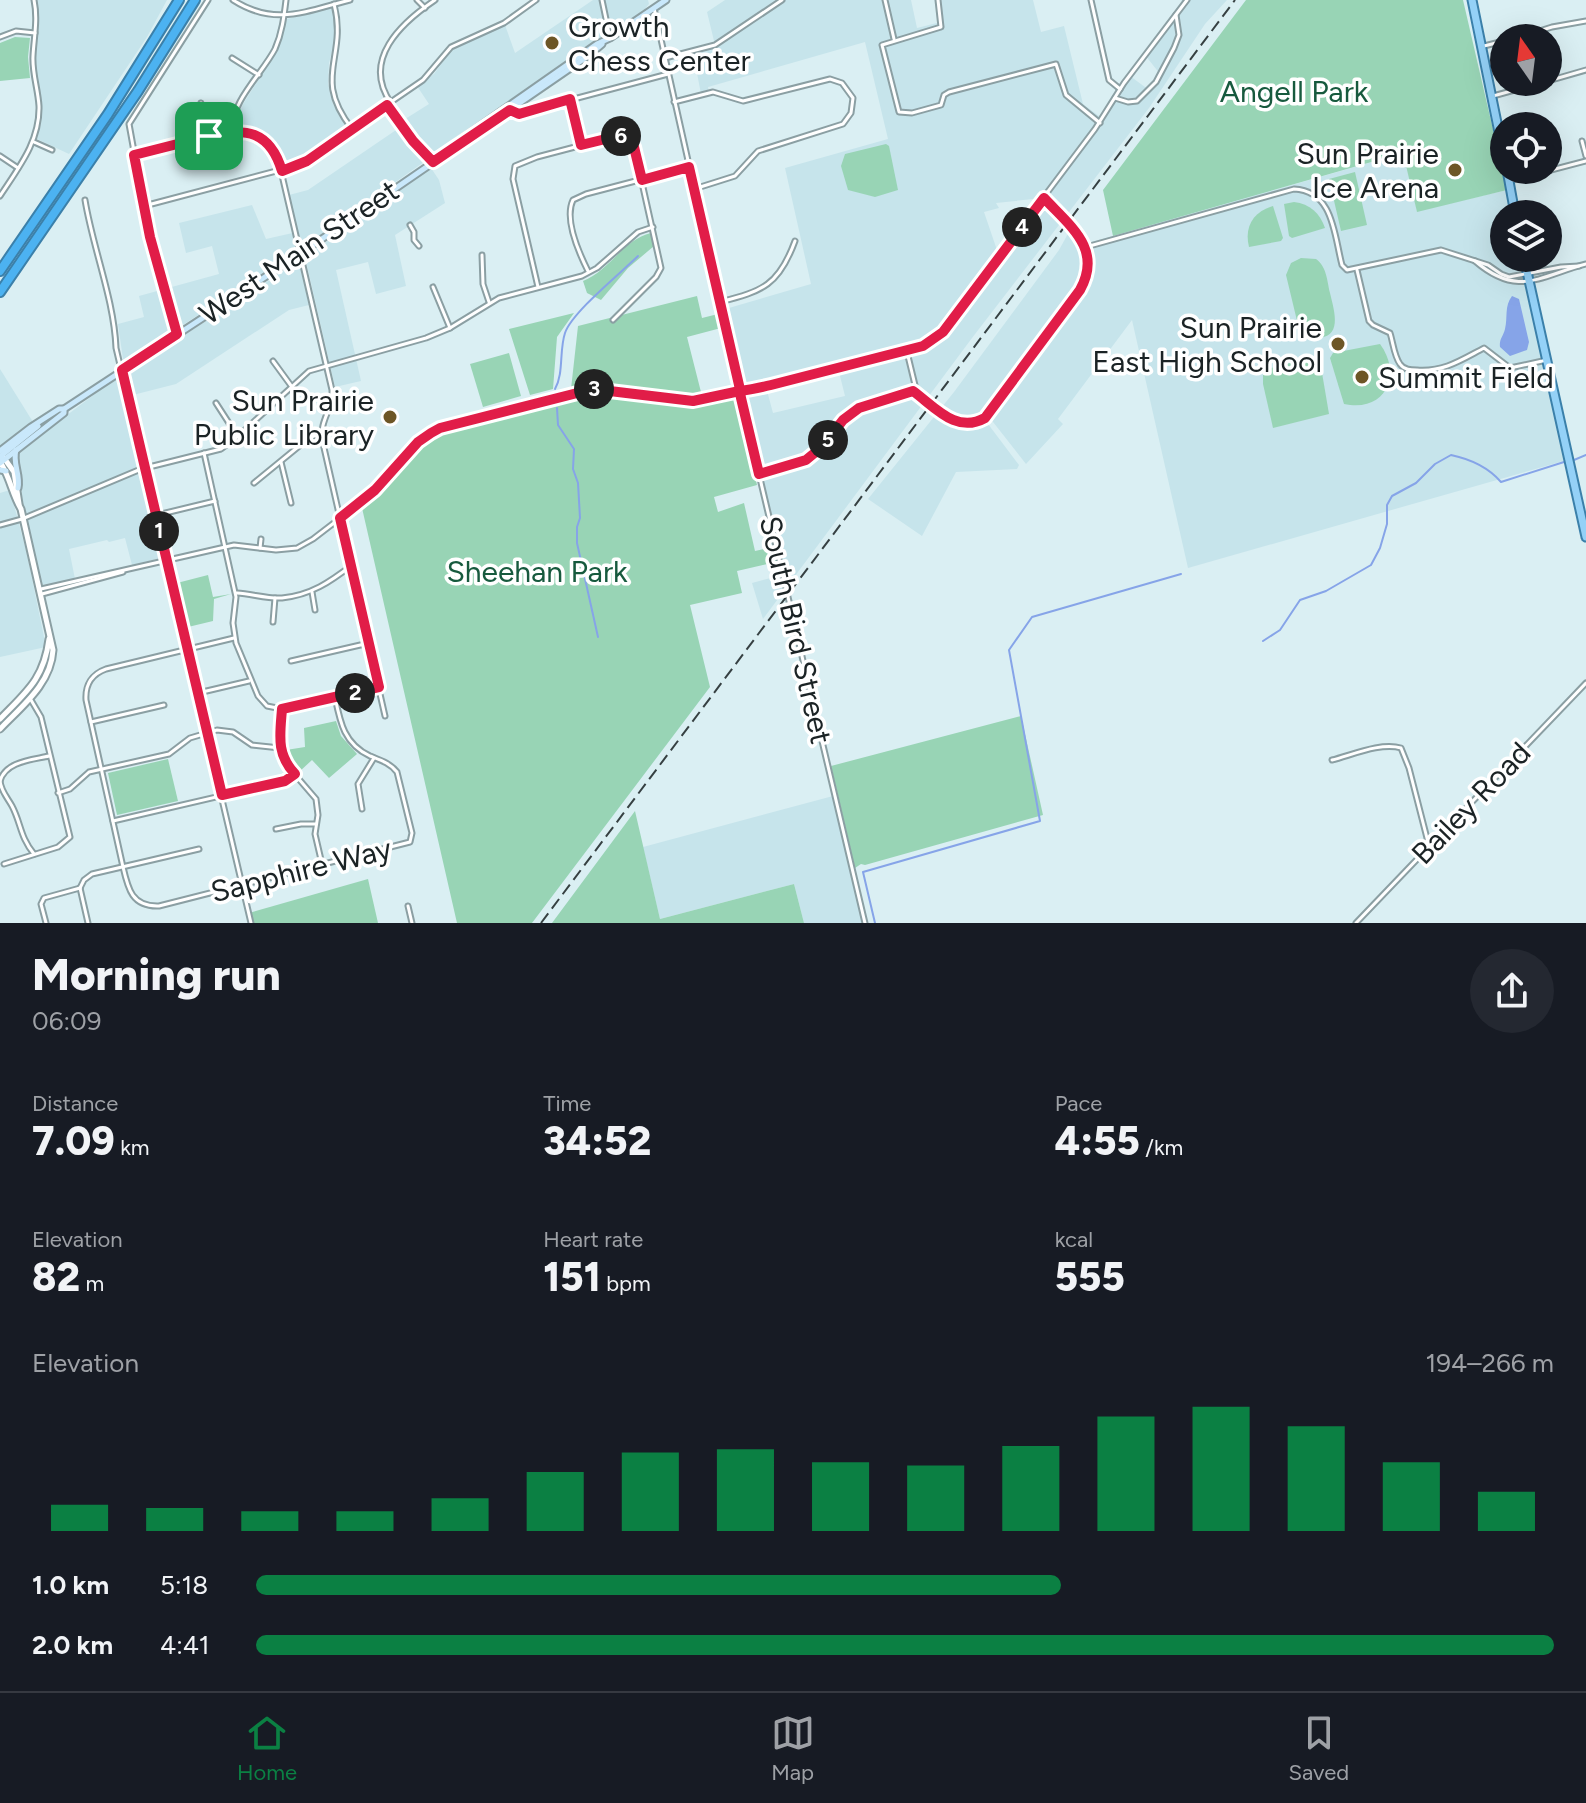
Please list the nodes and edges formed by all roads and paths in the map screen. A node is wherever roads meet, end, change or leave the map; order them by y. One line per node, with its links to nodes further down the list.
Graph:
1 (34, 0): 29 (street)
2 (179, 0): 86 (highway)
3 (195, 0): 92 (highway)
4 (208, 0): 63 (street)
5 (233, 0): 26 (street)
6 (286, 0): 26 (street)
7 (350, 0): 21 (street)
8 (417, 0): 23 (street)
9 (435, 0): 23 (street)
10 (525, 0): 22 (street)
11 (536, 0): 22 (street)
12 (602, 0): 31 (street)
13 (653, 0): 24 (street)
14 (666, 0): 24 (main road, West Main Street)
15 (782, 0): 37 (street)
16 (885, 0): 32 (street)
17 (938, 0): 32 (street)
18 (1091, 0): 42 (street)
19 (1473, 0): 35 (main road)
20 (1184, 1): 25 (street)
21 (334, 4): 26 (street); 55 (street)
22 (529, 5): 49 (street)
23 (425, 8): 49 (street)
24 (654, 8): 31 (main road, West Main Street); 37 (street, South Bird Street)
25 (1176, 15): 42 (street); 45 (street)
26 (284, 16): 40 (street)
27 (1586, 21): 28 (street)
28 (1562, 25)
29 (36, 33): 30 (street); 59 (street)
30 (0, 37)
31 (610, 38): 33 (main road, West Main Street)
32 (894, 39): 54 (street)
33 (602, 44): 52 (main road, West Main Street); 61 (main road, West Main Street)
34 (1490, 45): 35 (street)
35 (1481, 47): 44 (main road)
36 (232, 58): 40 (street)
37 (665, 58): 39 (street, South Bird Street)
38 (1586, 70): 41 (street)
39 (668, 74): 46 (street); 47 (street, South Bird Street)
40 (259, 75): 56 (street)
41 (1562, 77)
42 (1120, 89): 45 (street)
43 (1494, 96): 44 (street)
44 (1491, 97): 53 (main road)
45 (1115, 98): 54 (street)
46 (570, 99): 51 (street); 60 (street)
47 (674, 102): 68 (street, South Bird Street); 72 (street)
48 (201, 103): 57 (street)
49 (389, 104): 55 (street); 66 (street)
50 (530, 104): 51 (street)
51 (533, 109): 52 (street)
52 (510, 110): 61 (main road, West Main Street)
53 (1494, 112)
54 (1100, 123): 74 (street)
55 (352, 129): 70 (street)
56 (232, 131): 57 (street); 70 (street)
57 (209, 136): 63 (street)
58 (1582, 141): 65 (street)
59 (34, 142): 62 (street); 69 (street)
60 (581, 145): 71 (street); 91 (street)
61 (454, 147): 66 (main road, West Main Street)
62 (52, 150)
63 (134, 155): 76 (street)
64 (0, 156): 69 (street)
65 (1586, 158): 67 (street)
66 (433, 162): 82 (main road, West Main Street)
67 (1562, 165)
68 (689, 167): 71 (street); 72 (street, South Bird Street)
69 (18, 168): 73 (street)
70 (282, 171): 76 (street); 82 (street)
71 (642, 180): 78 (street); 88 (street)
72 (694, 189): 94 (street, South Bird Street)
73 (0, 196)
74 (1044, 198): 81 (street); 98 (street)
75 (85, 200): 102 (street)
76 (144, 206): 97 (street)
77 (410, 225): 80 (street)
78 (653, 227): 88 (street); 95 (street)
79 (795, 241): 94 (street)
80 (419, 246)
81 (1086, 247): 85 (street); 105 (street)
82 (300, 254): 97 (main road, West Main Street); 101 (street)
83 (482, 255): 93 (street)
84 (1586, 264): 89 (street)
85 (1357, 270): 89 (street); 99 (street)
86 (0, 271)
87 (1527, 272): 89 (main road)
88 (589, 273): 91 (street)
89 (1528, 278): 99 (main road)
90 (433, 287): 96 (street)
91 (538, 288): 93 (street)
92 (0, 292)
93 (489, 302): 96 (street)
94 (720, 302): 104 (street, South Bird Street)
95 (613, 320)
96 (450, 328): 101 (street)
97 (177, 334): 102 (main road, West Main Street)
98 (907, 351): 104 (street); 105 (street)
99 (1547, 360): 126 (main road)
100 (273, 361): 103 (street)
101 (327, 365): 103 (street); 108 (street)
102 (122, 370): 107 (main road, West Main Street); 114 (street)
103 (292, 387): 109 (street)
104 (740, 391): 116 (street, South Bird Street); 123 (street)
105 (913, 391): 116 (street)
106 (216, 403): 109 (street)
107 (64, 409): 110 (main road, West Main Street); 112 (main road, West Main Street)
108 (321, 433): 113 (street); 123 (street)
109 (238, 437): 111 (street)
110 (16, 450): 112 (main road, West Main Street); 118 (main road)
111 (204, 453): 114 (street); 119 (street)
112 (1, 458): 115 (street); 118 (street)
113 (281, 462): 117 (street); 120 (street)
114 (144, 468): 122 (street); 124 (street)
115 (5, 471): 118 (street); 121 (street)
116 (759, 474): 181 (street, South Bird Street)
117 (254, 483)
118 (18, 488): 121 (street)
119 (215, 501): 122 (street); 128 (street)
120 (291, 503)
121 (19, 505): 124 (street)
122 (155, 515): 130 (street)
123 (340, 518): 129 (street); 131 (street)
124 (22, 519): 125 (street); 133 (street)
125 (0, 525)
126 (1586, 537)
127 (261, 539): 129 (street)
128 (224, 547): 129 (street); 130 (street); 134 (street)
129 (260, 548)
130 (167, 561): 133 (street); 140 (street)
131 (352, 565): 132 (street); 139 (street)
132 (312, 592): 135 (street); 136 (street)
133 (38, 593): 146 (street)
134 (235, 593): 135 (street); 138 (street)
135 (275, 598): 137 (street)
136 (315, 610)
137 (273, 622)
138 (234, 638): 140 (street); 142 (street)
139 (369, 643): 141 (street); 144 (street)
140 (188, 649): 145 (street); 152 (street)
141 (291, 661)
142 (251, 680): 145 (street); 149 (street)
143 (1586, 683): 168 (street, Bailey Road)
144 (379, 687): 147 (street); 150 (street)
145 (198, 693): 154 (street)
146 (27, 696): 151 (street); 153 (street); 156 (street)
147 (335, 697): 149 (street); 157 (street)
148 (164, 705): 152 (street)
149 (282, 709): 155 (street)
150 (385, 716)
151 (0, 719)
152 (91, 722): 159 (street)
153 (0, 729)
154 (207, 733): 155 (street); 159 (street); 163 (street)
155 (280, 748): 160 (street)
156 (49, 756): 161 (street); 162 (street)
157 (374, 758): 164 (street); 172 (street, Sapphire Way)
158 (1332, 760): 168 (street)
159 (101, 770): 162 (street); 165 (street)
160 (295, 774): 163 (street); 166 (street)
161 (0, 781): 170 (street)
162 (58, 793): 170 (street)
163 (222, 795): 165 (street); 174 (street)
164 (362, 809)
165 (113, 821): 173 (street)
166 (316, 824): 167 (street); 172 (street)
167 (276, 829)
168 (1429, 846): 182 (street, Bailey Road)
169 (199, 849): 173 (street)
170 (34, 854): 171 (street)
171 (4, 864)
172 (322, 865): 174 (street, Sapphire Way)
173 (123, 867): 174 (street, Sapphire Way); 175 (street)
174 (244, 886): 179 (street)
175 (80, 888): 177 (street); 178 (street)
176 (408, 906): 180 (street)
177 (46, 923)
178 (88, 923)
179 (251, 923)
180 (412, 923)
181 (865, 923)
182 (1356, 923)

